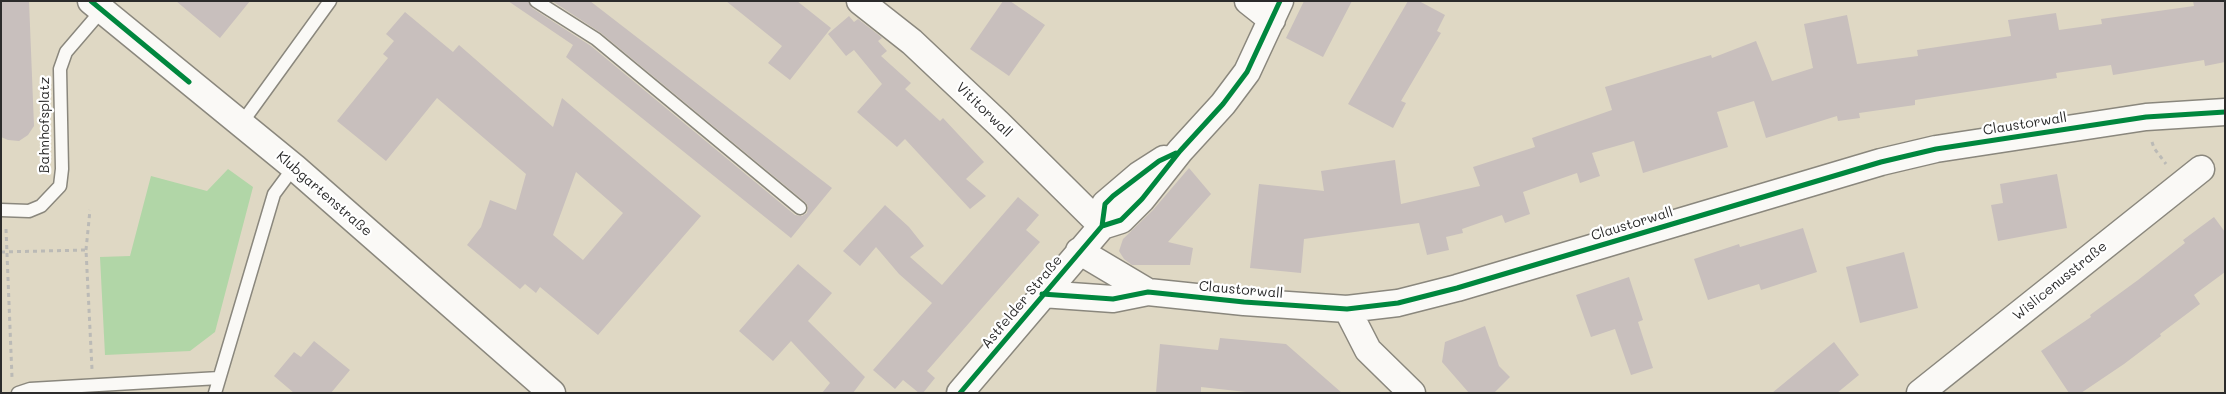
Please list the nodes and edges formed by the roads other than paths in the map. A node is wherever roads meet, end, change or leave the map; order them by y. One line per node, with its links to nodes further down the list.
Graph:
1 (330, 1): 8 (lane)
2 (536, 1): 11 (lane)
3 (860, 1): 13 (street, Vititorwall)
4 (1248, 1): 6 (street)
5 (96, 6): 8 (street, Klubgartenstraße); 12 (lane, Bahnhofsplatz)
6 (1276, 10): 13 (street)
7 (2225, 112): 17 (street, Claustorwall)
8 (241, 124): 9 (street, Klubgartenstraße)
9 (294, 167): 18 (lane); 21 (street, Klubgartenstraße)
10 (2201, 169): 24 (street, Wislicenusstraße)
11 (800, 208)
12 (3, 210)
13 (1102, 226): 14 (street, Astfelder Straße)
14 (1079, 251): 15 (street, Claustorwall); 16 (street, Astfelder Straße)
15 (1148, 292): 16 (street, Claustorwall); 17 (street, Claustorwall)
16 (1042, 294): 22 (street, Astfelder Straße)
17 (1347, 309): 23 (street)
18 (219, 378): 19 (lane); 20 (lane)
19 (15, 389)
20 (215, 393)
21 (552, 393)
22 (960, 393)
23 (1412, 393)
24 (1920, 393)

